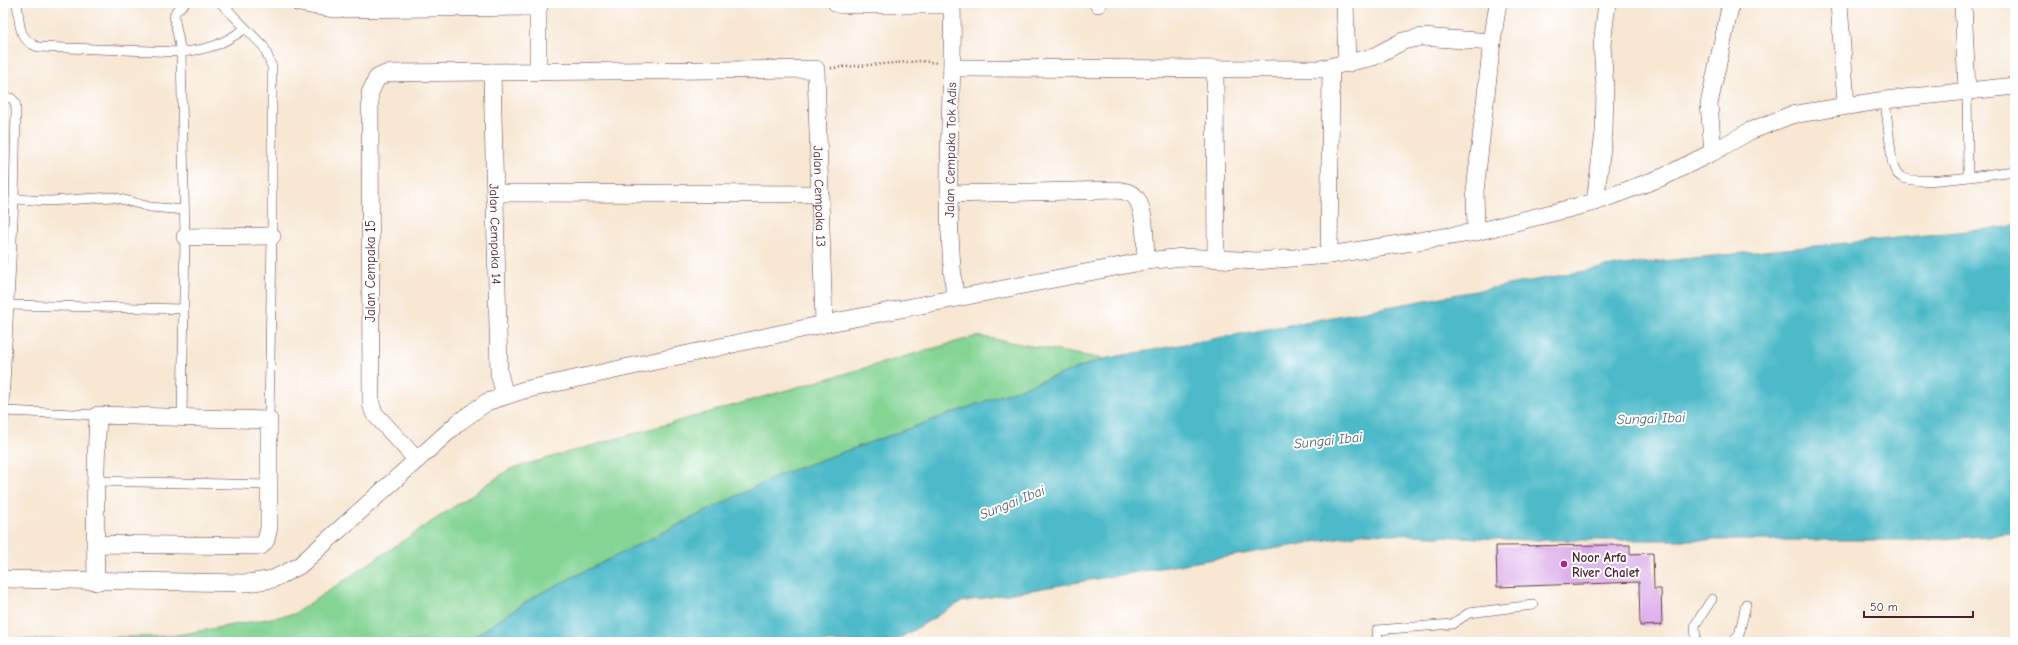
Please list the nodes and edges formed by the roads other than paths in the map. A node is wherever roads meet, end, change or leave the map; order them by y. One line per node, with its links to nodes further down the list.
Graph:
1 (17, 3): 17 (lane)
2 (185, 3): 17 (lane)
3 (221, 3): 15 (lane)
4 (300, 3): 12 (street)
5 (836, 3): 14 (street)
6 (1345, 3): 19 (street)
7 (1498, 3): 16 (street)
8 (1608, 3): 36 (street)
9 (1731, 3): 29 (street)
10 (1839, 3): 28 (street)
11 (1963, 3): 25 (street)
12 (412, 5): 13 (street)
13 (538, 5): 18 (street)
14 (952, 9): 21 (street, Jalan Cempaka Tok Adis)
15 (245, 29): 17 (lane); 39 (lane)
16 (1492, 42): 19 (street); 38 (street)
17 (181, 52): 37 (lane)
18 (538, 63): 23 (street); 33 (street, Jalan Cempaka 13)
19 (1347, 64): 20 (street)
20 (1331, 67): 22 (street); 41 (street)
21 (952, 68): 22 (street); 34 (street, Jalan Cempaka Tok Adis)
22 (1200, 68): 42 (street)
23 (492, 72): 32 (street, Jalan Cempaka 14); 55 (street, Jalan Cempaka 15)
24 (2015, 86): 25 (street)
25 (1967, 91): 27 (street); 31 (lane)
26 (3, 97): 35 (lane)
27 (1885, 100): 28 (street); 31 (lane)
28 (1846, 105): 29 (street)
29 (1713, 152): 36 (street)
30 (2015, 171): 31 (lane)
31 (1968, 176)
32 (495, 193): 33 (street); 49 (street, Jalan Cempaka 14)
33 (818, 194): 48 (street, Jalan Cempaka 13)
34 (949, 194): 43 (street); 45 (street, Jalan Cempaka Tok Adis)
35 (14, 199): 37 (lane); 44 (lane)
36 (1595, 202): 38 (street)
37 (184, 210): 40 (lane)
38 (1476, 232): 41 (street)
39 (272, 236): 40 (street); 53 (lane)
40 (184, 237): 47 (lane)
41 (1329, 255): 42 (street)
42 (1216, 258): 43 (street)
43 (1146, 260): 45 (street)
44 (6, 291): 46 (lane)
45 (954, 297): 48 (street)
46 (9, 305): 47 (lane); 50 (lane)
47 (184, 309): 52 (lane)
48 (824, 324): 49 (street)
49 (505, 396): 55 (street)
50 (4, 411): 51 (lane); 54 (lane)
51 (98, 414): 52 (street); 56 (street)
52 (182, 417): 53 (street)
53 (269, 420): 57 (street)
54 (3, 426)
55 (417, 460): 60 (street)
56 (96, 481): 57 (lane); 58 (street)
57 (269, 485): 58 (street)
58 (95, 544): 60 (street)
59 (3, 579): 60 (street)
60 (96, 582)
61 (1712, 600): 65 (lane)
62 (1746, 604): 66 (lane)
63 (1533, 605): 64 (lane)
64 (1378, 642)
65 (1696, 642)
66 (1734, 642)

